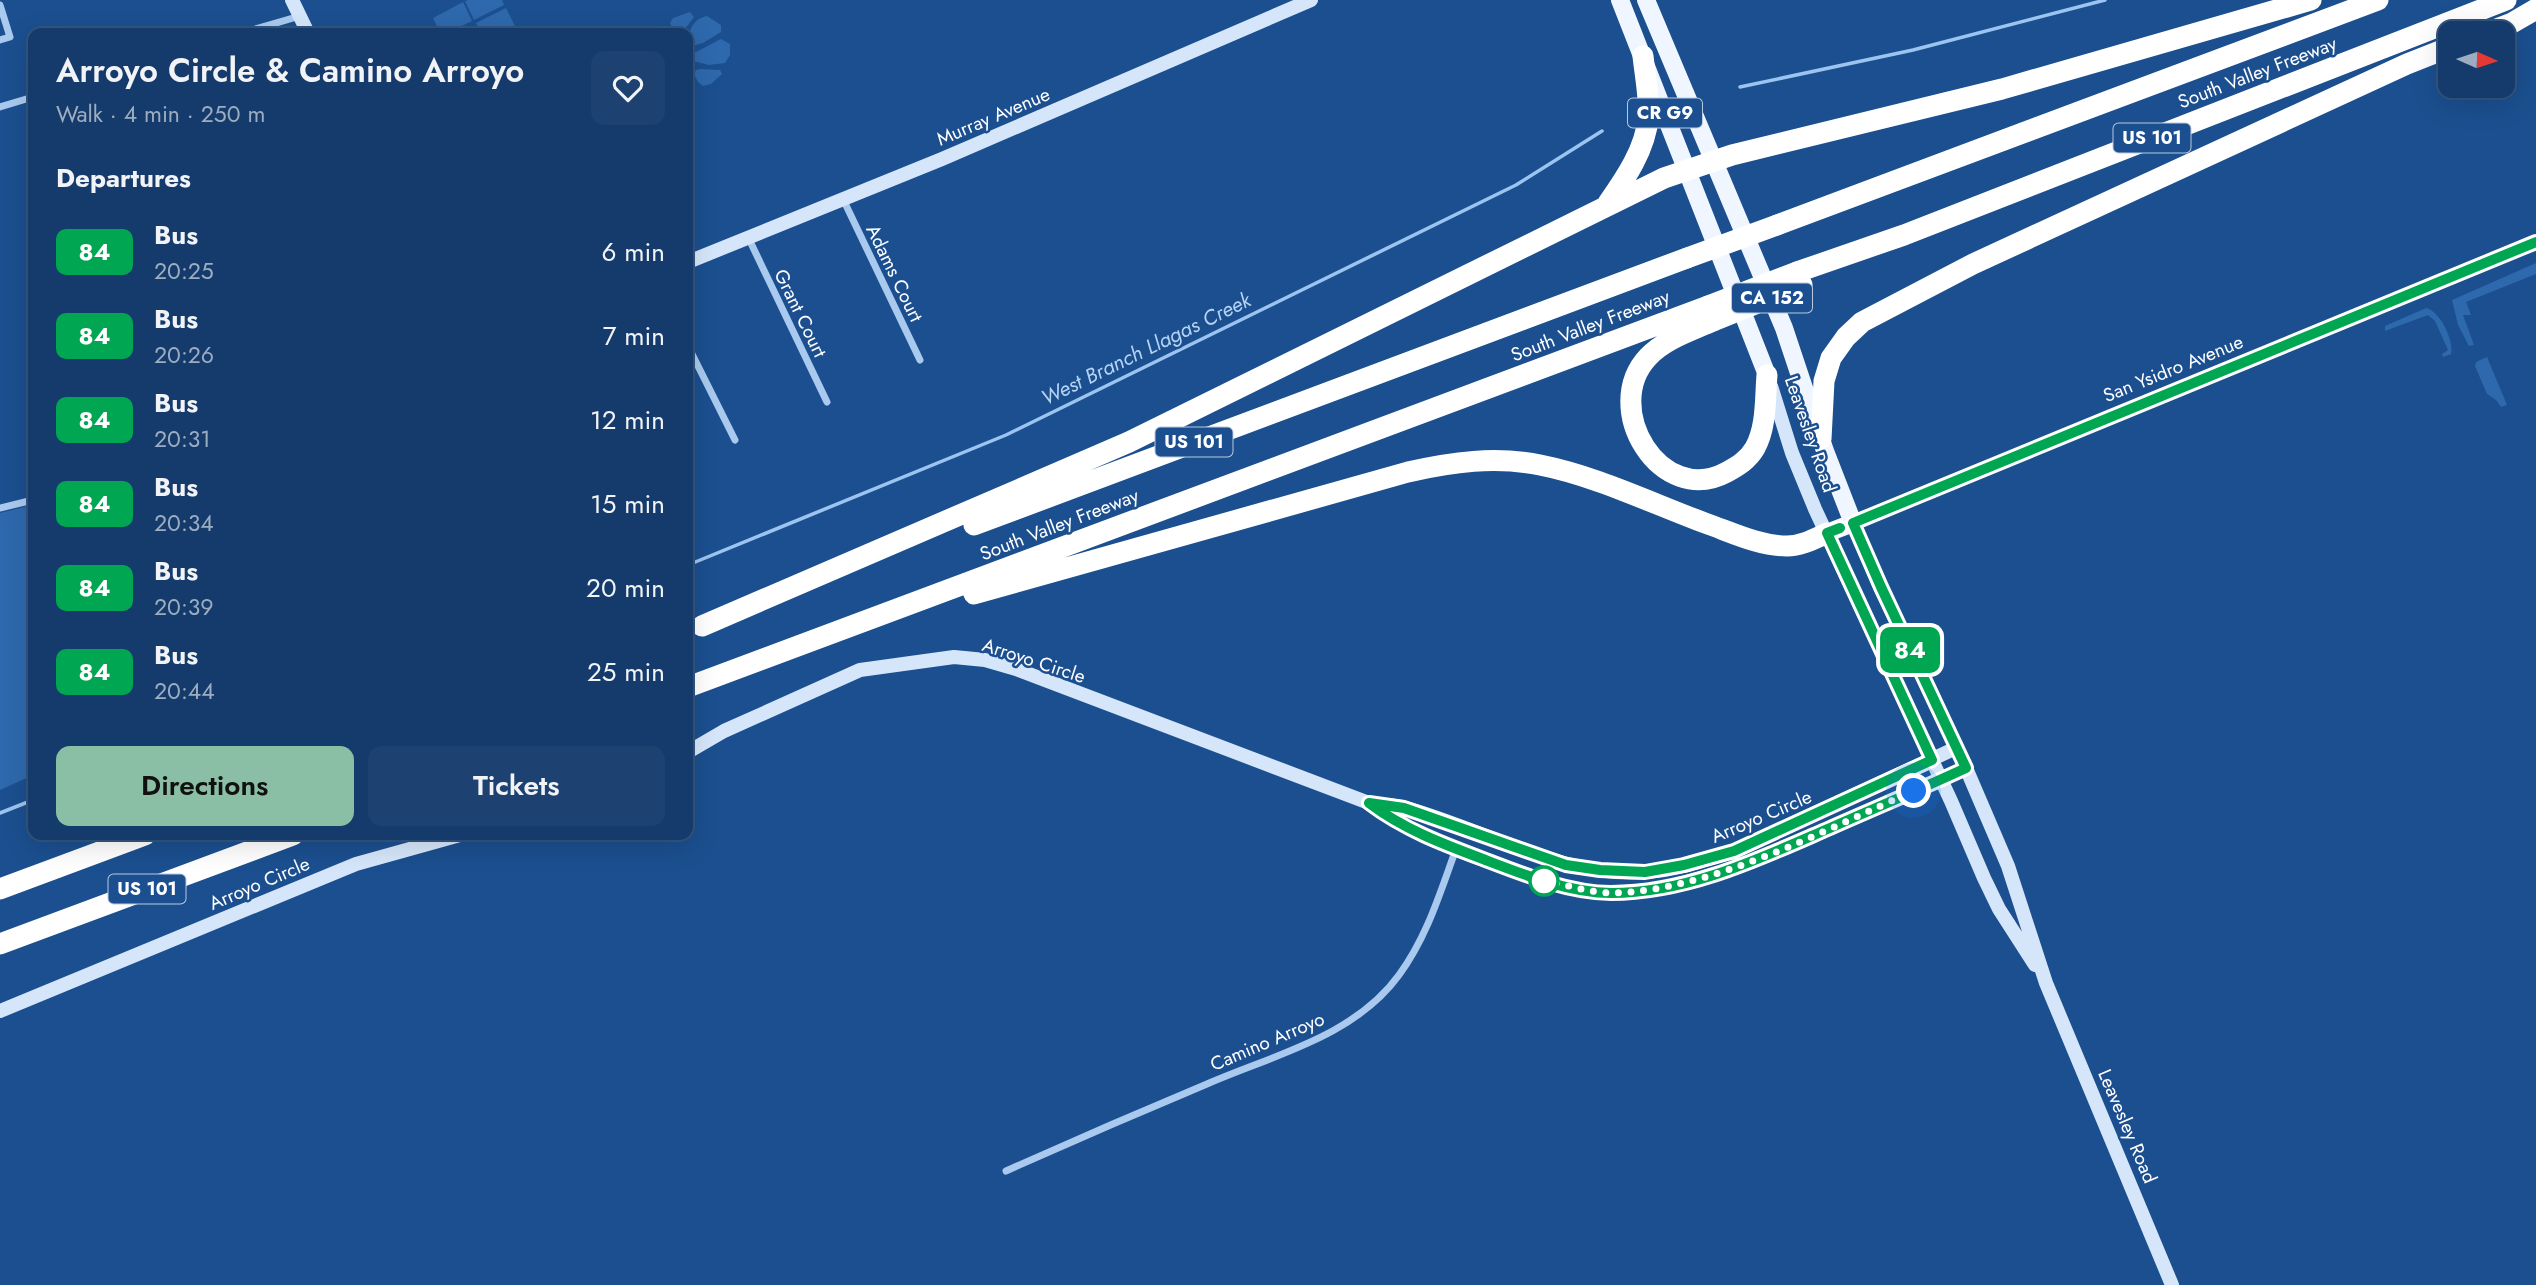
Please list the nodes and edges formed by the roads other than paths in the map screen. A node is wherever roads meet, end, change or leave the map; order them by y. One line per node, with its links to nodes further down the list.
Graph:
1 (292, 0): 10 (street)
2 (1311, 0): 21 (street, Murray Avenue)
3 (1620, 0): 16 (main road, Leavesley Road)
4 (1646, 0): 19 (main road, Leavesley Road / CA 152)
5 (2311, 0): 19 (highway)
6 (2378, 0): 38 (highway, South Valley Freeway / US 101, bridge)
7 (2506, 0): 26 (highway, South Valley Freeway / US 101, bridge)
8 (0, 5): 14 (street)
9 (2536, 9): 11 (highway)
10 (300, 16): 12 (street); 13 (street)
11 (2515, 21)
12 (259, 28)
13 (306, 28)
14 (0, 40)
15 (2438, 52): 31 (highway)
16 (1643, 56): 20 (main road, Leavesley Road / CR G9); 22 (highway)
17 (28, 99): 18 (street)
18 (0, 107)
19 (1715, 160): 20 (highway); 31 (main road, Leavesley Road / CA 152)
20 (1686, 170): 22 (highway); 29 (main road, Leavesley Road / CR G9)
21 (843, 199): 23 (street, Murray Avenue); 28 (street, Adams Court)
22 (1604, 207): 38 (highway)
23 (748, 237): 25 (street, Murray Avenue); 30 (street, Grant Court)
24 (2536, 242): 35 (street, San Ysidro Avenue)
25 (693, 260)
26 (1710, 313): 29 (highway); 37 (highway, South Valley Freeway / US 101)
27 (693, 356): 32 (street)
28 (920, 360)
29 (1767, 374): 36 (street, Leavesley Road / CR G9)
30 (827, 402)
31 (1821, 439): 35 (main road, Leavesley Road / CA 152)
32 (735, 440)
33 (28, 501): 34 (street)
34 (0, 508)
35 (1853, 523): 36 (main road, San Ysidro Avenue); 40 (street, Leavesley Road / CR G9)
36 (1827, 533): 37 (highway); 42 (street, Leavesley Road / CR G9)
37 (920, 601): 39 (highway, South Valley Freeway / US 101)
38 (695, 629)
39 (693, 685)
40 (1956, 748): 42 (street, Arroyo Circle); 43 (street, Leavesley Road / CR G9)
41 (693, 749): 45 (street, Arroyo Circle)
42 (1932, 760): 44 (street, Leavesley Road / CR G9); 45 (street, Arroyo Circle)
43 (1966, 768): 44 (street, Arroyo Circle); 52 (street, Leavesley Road / CR G9)
44 (1941, 779): 49 (street, Arroyo Circle); 52 (street, Leavesley Road / CR G9)
45 (1369, 803): 49 (street, Arroyo Circle)
46 (132, 840): 50 (highway, US 101)
47 (280, 840): 51 (highway, US 101)
48 (441, 840): 53 (street, Arroyo Circle)
49 (1456, 849): 54 (street, Camino Arroyo)
50 (0, 889)
51 (0, 944)
52 (2046, 983): 55 (street, Leavesley Road / CR G9)
53 (0, 1011)
54 (1006, 1171)
55 (2172, 1285)

